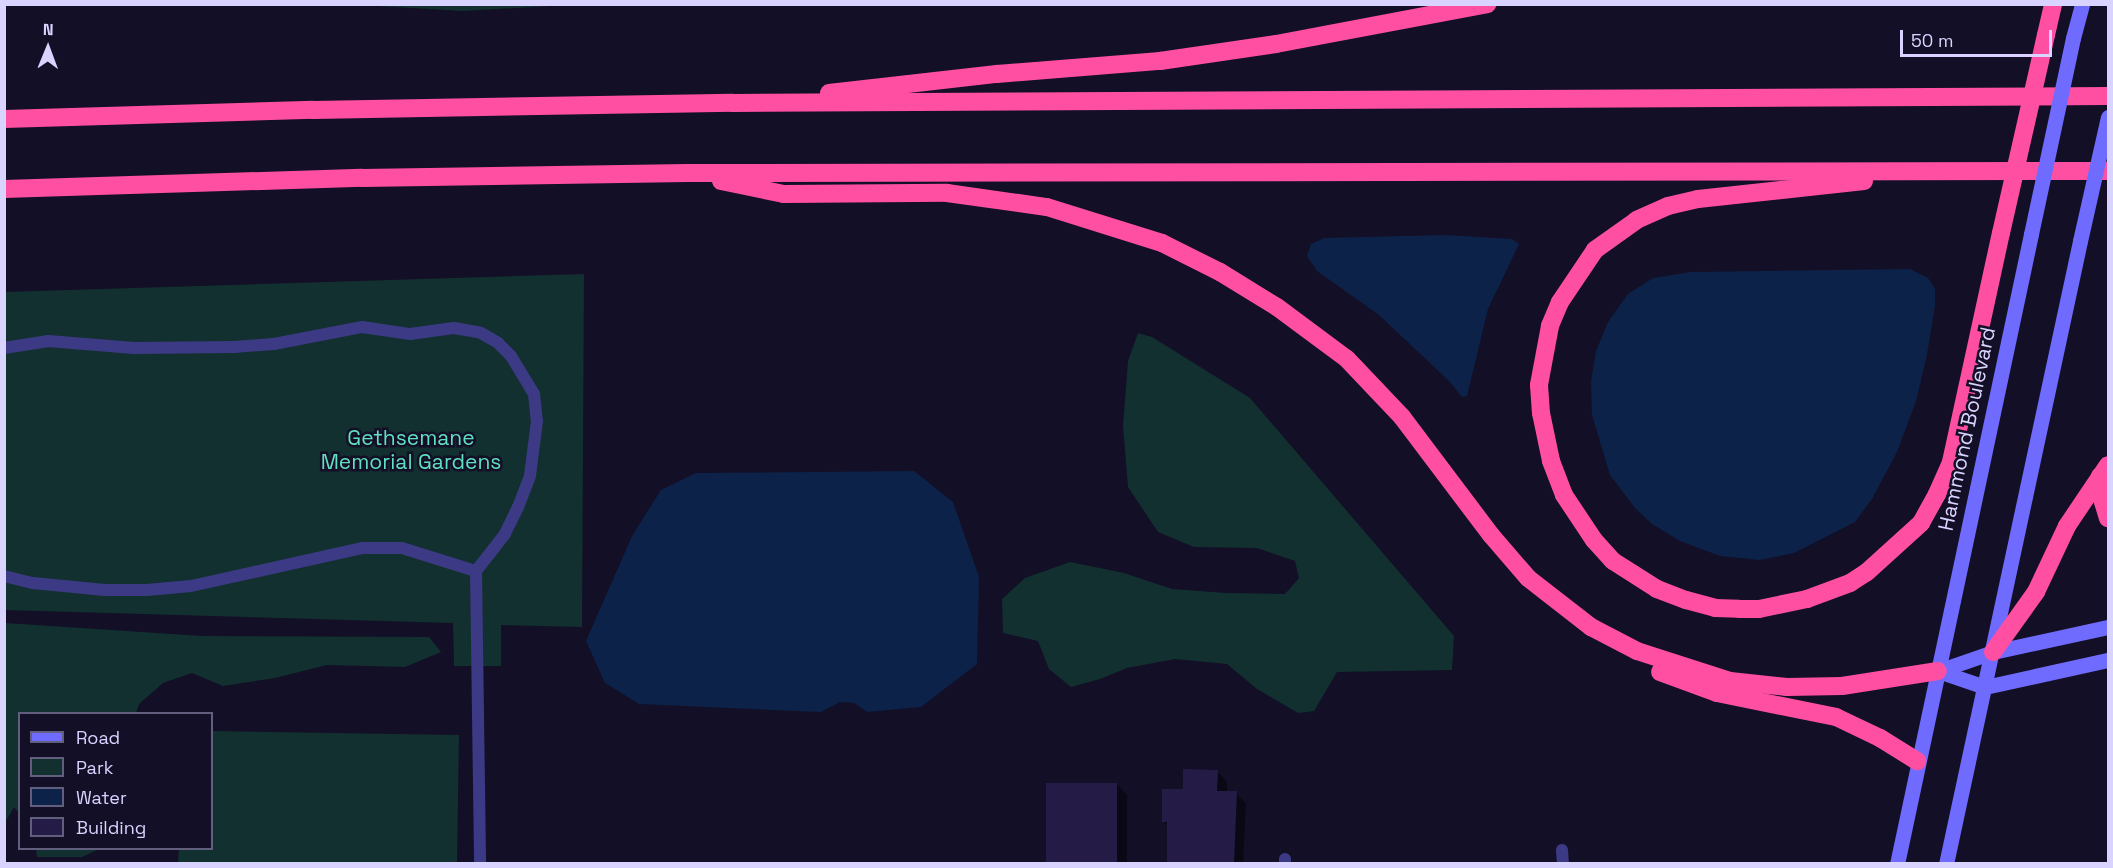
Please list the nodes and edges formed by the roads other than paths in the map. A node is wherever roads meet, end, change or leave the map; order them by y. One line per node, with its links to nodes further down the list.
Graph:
1 (1487, 4): 5 (highway)
2 (2053, 4): 8 (highway, bridge)
3 (2082, 4): 21 (street, Hammond Boulevard, bridge)
4 (2109, 96): 5 (highway)
5 (734, 103): 7 (highway)
6 (2109, 117): 19 (street, bridge)
7 (4, 119)
8 (1948, 171): 9 (highway); 10 (highway)
9 (2109, 171)
10 (687, 173): 11 (highway); 18 (highway)
11 (4, 189)
12 (4, 348): 15 (lane)
13 (2104, 470): 14 (highway); 19 (highway)
14 (2109, 518)
15 (476, 571): 16 (lane); 25 (lane)
16 (4, 576)
17 (2109, 627): 19 (street)
18 (1637, 651): 21 (highway); 23 (highway)
19 (1993, 652): 21 (street); 22 (street)
20 (2109, 660): 22 (street)
21 (1938, 671): 22 (street); 23 (street, Hammond Boulevard)
22 (1985, 687): 28 (street)
23 (1917, 761): 27 (street, Hammond Boulevard)
24 (1562, 850): 26 (lane)
25 (480, 864)
26 (1563, 864)
27 (1897, 864)
28 (1946, 864)

